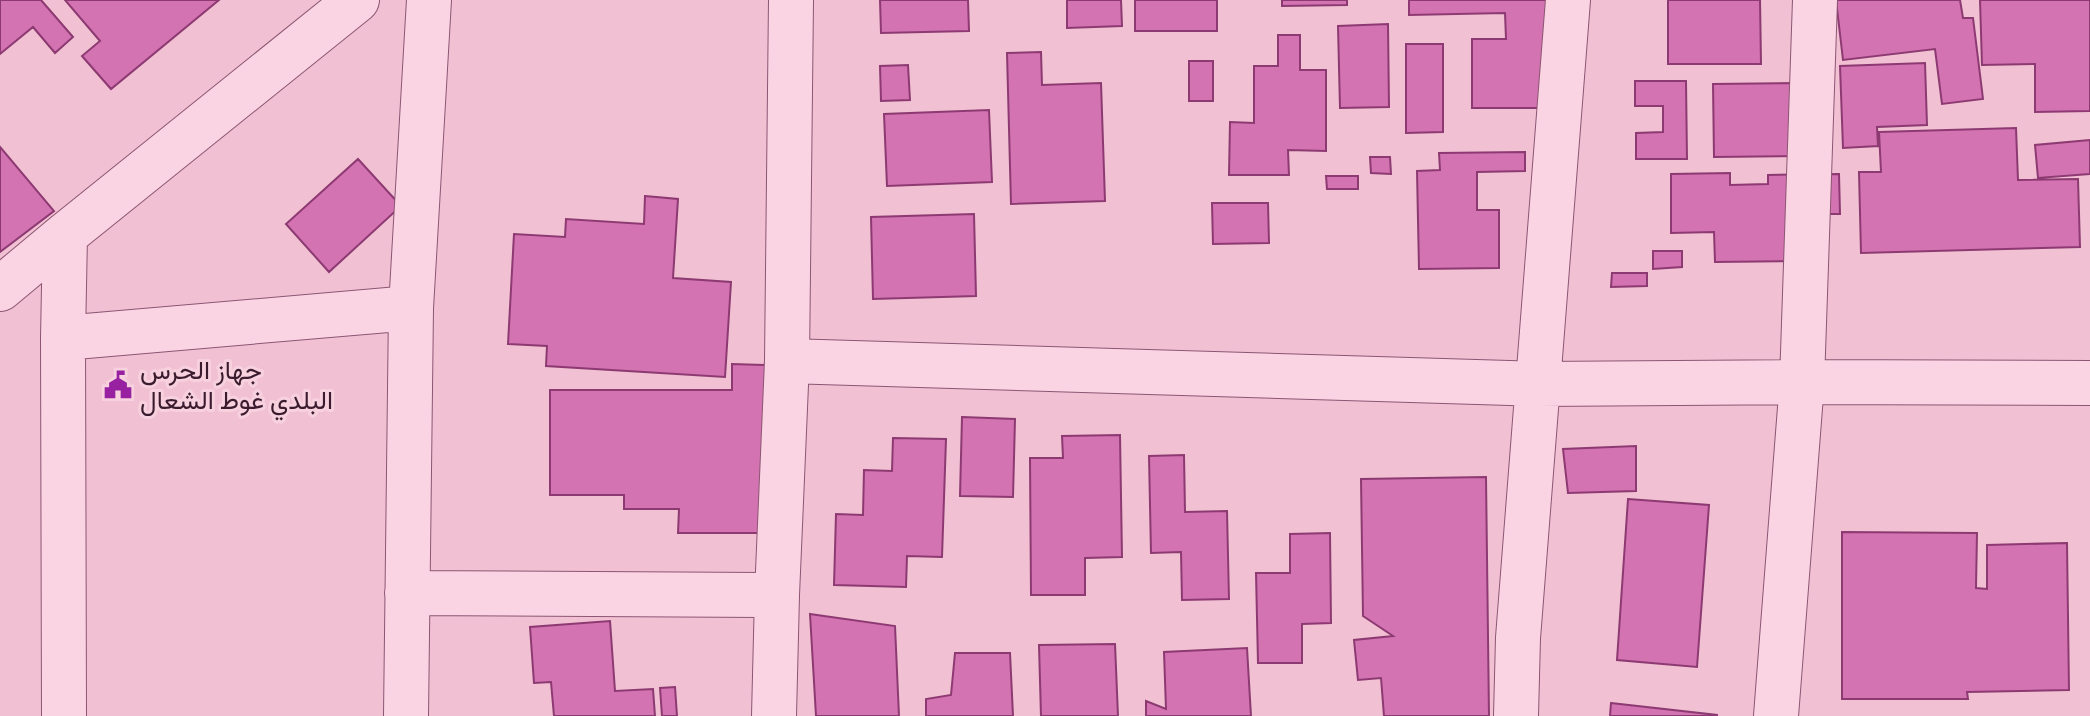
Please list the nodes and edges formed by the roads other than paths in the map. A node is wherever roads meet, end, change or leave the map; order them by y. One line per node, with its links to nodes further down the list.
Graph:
1 (357, 0): 6 (street)
2 (429, 0): 9 (street)
3 (791, 0): 11 (street)
4 (1568, 0): 14 (street)
5 (1815, 0): 12 (street)
6 (306, 15): 7 (street)
7 (65, 235): 8 (street); 10 (street)
8 (0, 289)
9 (411, 308): 10 (street); 15 (street)
10 (63, 338): 17 (street)
11 (787, 361): 14 (street); 16 (street)
12 (1802, 382): 13 (street); 14 (street); 21 (street)
13 (2090, 383)
14 (1539, 384): 20 (street)
15 (407, 593): 16 (street); 18 (street)
16 (777, 595): 19 (street)
17 (64, 716)
18 (406, 716)
19 (774, 716)
20 (1516, 716)
21 (1776, 716)

